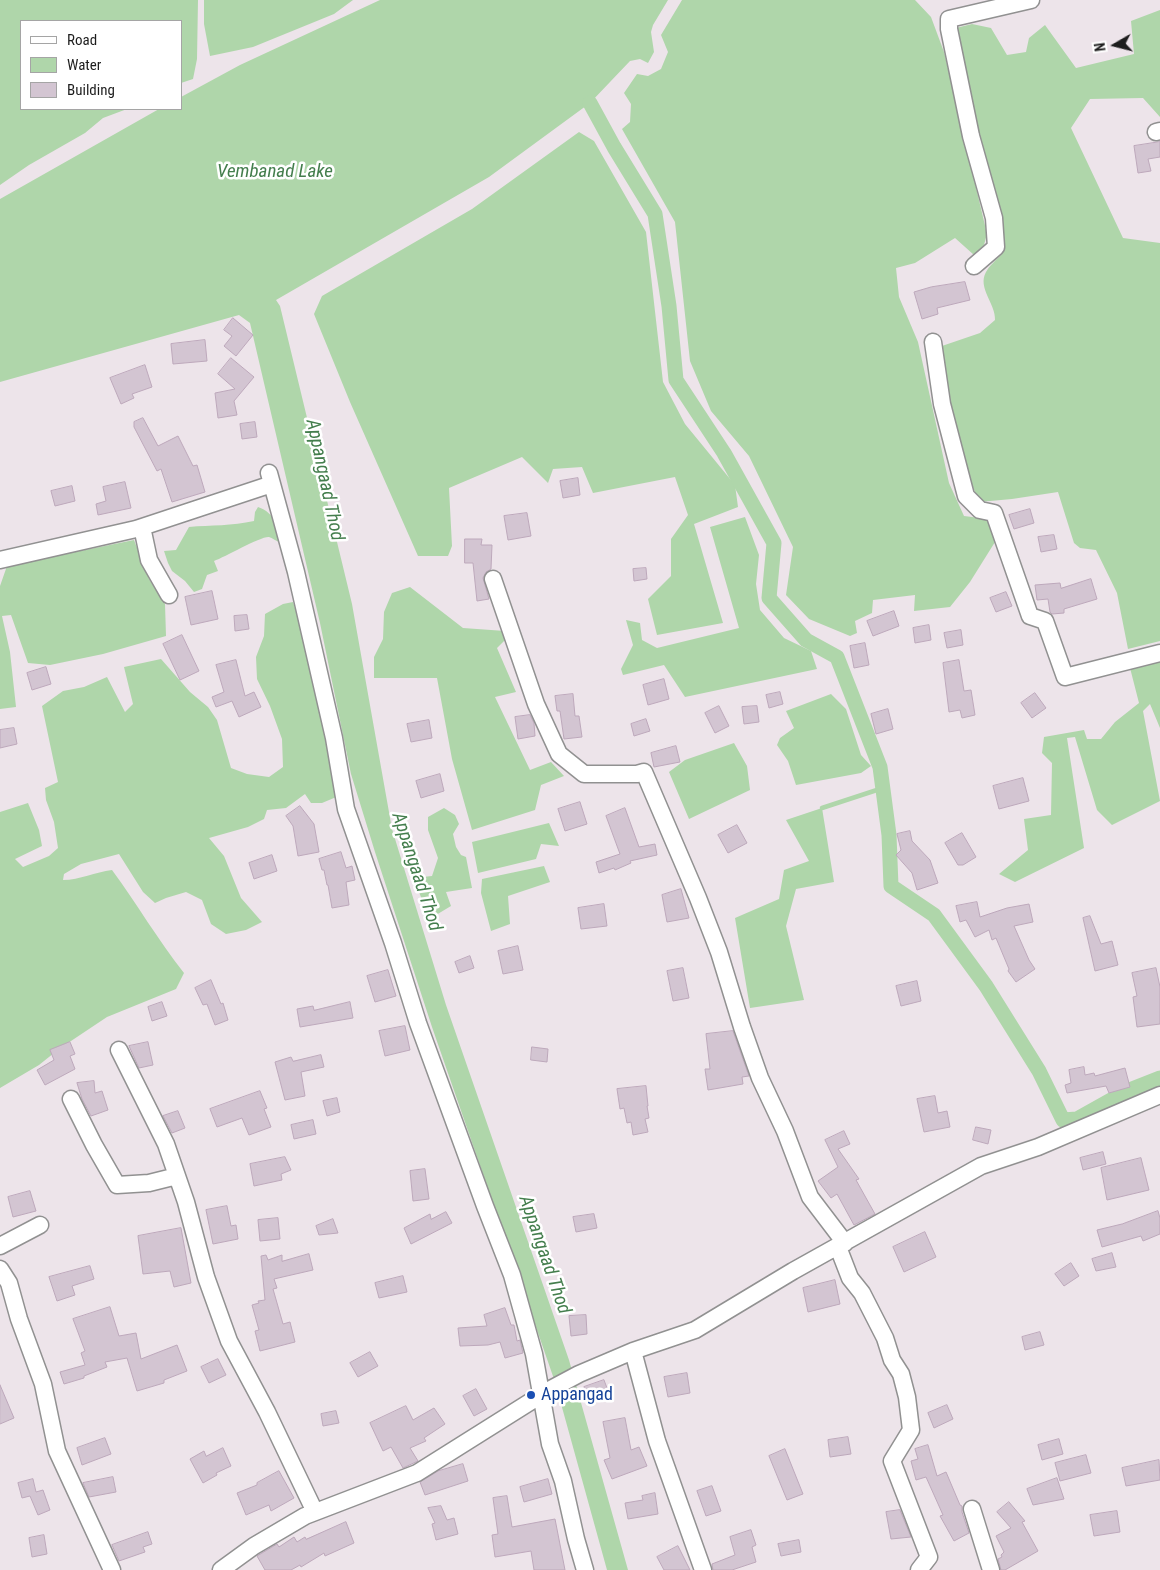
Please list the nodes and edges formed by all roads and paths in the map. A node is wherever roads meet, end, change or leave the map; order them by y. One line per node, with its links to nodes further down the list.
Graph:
1 (1031, 0): 2 (street)
2 (974, 266)
3 (932, 342): 8 (street)
4 (142, 527): 5 (street); 7 (street); 18 (street)
5 (0, 560)
6 (492, 579): 14 (street)
7 (168, 595)
8 (1160, 653)
9 (119, 1050): 12 (street)
10 (1160, 1095): 14 (street)
11 (71, 1098): 12 (street)
12 (177, 1176): 20 (street)
13 (40, 1225): 15 (street)
14 (841, 1245): 17 (street); 25 (street)
15 (0, 1246)
16 (0, 1269): 21 (street)
17 (633, 1351): 18 (street); 24 (street)
18 (546, 1392): 20 (street); 23 (street)
19 (972, 1509): 26 (street)
20 (316, 1512): 22 (street)
21 (112, 1570)
22 (221, 1570)
23 (585, 1570)
24 (704, 1570)
25 (918, 1570)
26 (991, 1570)

